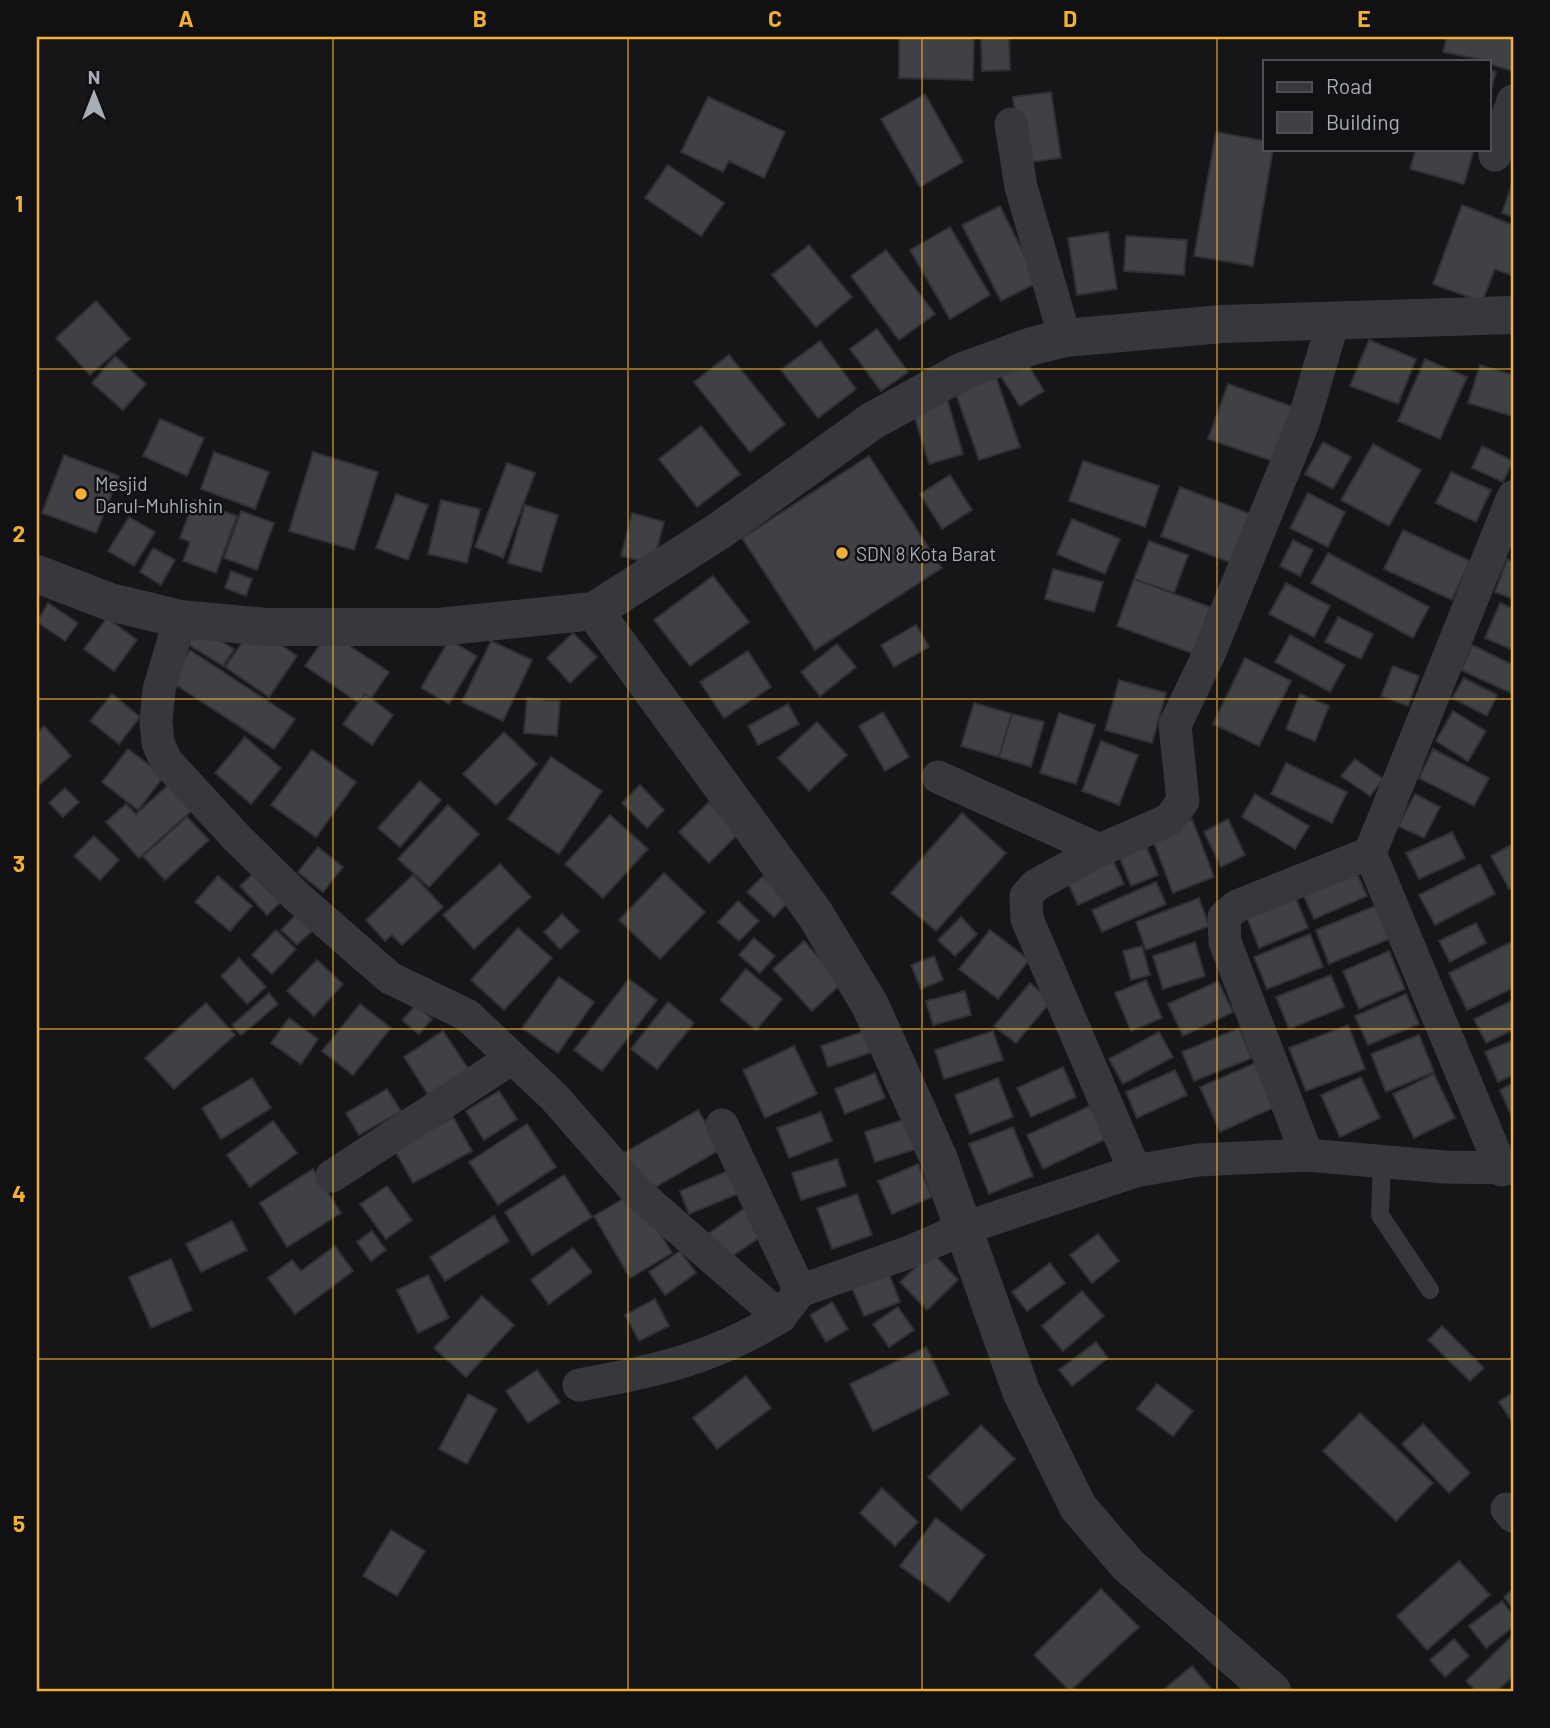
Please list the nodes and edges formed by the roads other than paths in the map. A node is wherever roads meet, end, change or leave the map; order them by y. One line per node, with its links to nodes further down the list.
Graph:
1 (1513, 102): 3 (street)
2 (1011, 124): 6 (street)
3 (1495, 155)
4 (1513, 315): 5 (street)
5 (1333, 322): 6 (street); 12 (street)
6 (1065, 338): 9 (street)
7 (1513, 497): 13 (street)
8 (37, 574): 10 (street)
9 (594, 611): 10 (street); 21 (street)
10 (180, 619): 14 (street)
11 (938, 777): 12 (street)
12 (1100, 850): 19 (street)
13 (1370, 853): 16 (street); 18 (street)
14 (512, 1058): 20 (street); 24 (street)
15 (722, 1125): 23 (street)
16 (1307, 1155): 17 (street); 19 (street)
17 (1382, 1163): 18 (street); 22 (lane)
18 (1508, 1169)
19 (1135, 1171): 21 (street)
20 (332, 1176)
21 (965, 1228): 23 (street); 26 (street)
22 (1430, 1290)
23 (800, 1292): 24 (street)
24 (780, 1317): 25 (street)
25 (579, 1385)
26 (1272, 1691)

